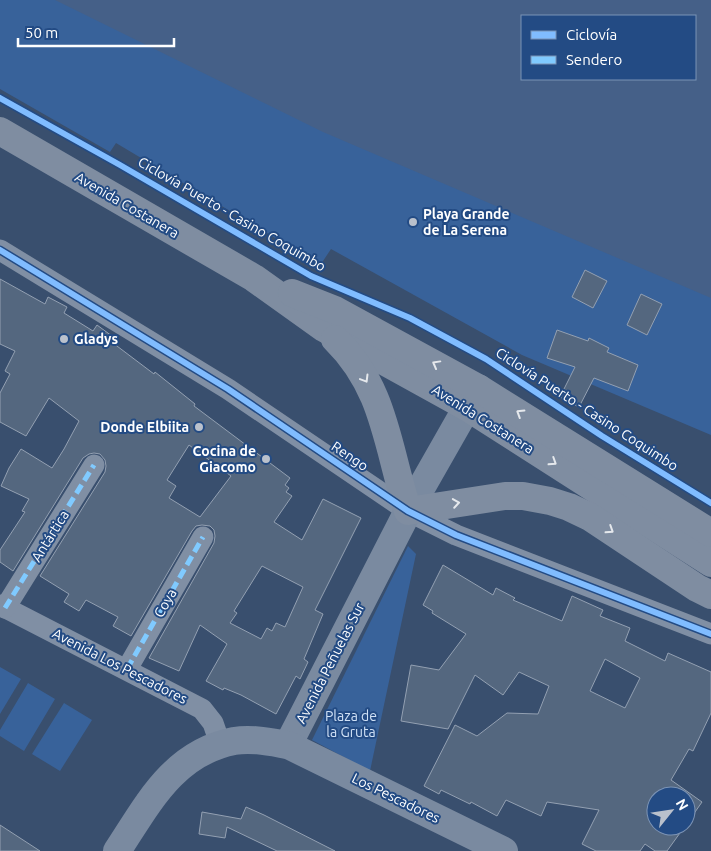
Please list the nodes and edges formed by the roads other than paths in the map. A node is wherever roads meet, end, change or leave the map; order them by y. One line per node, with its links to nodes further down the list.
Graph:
1 (0, 132): 3 (main road, Avenida Costanera)
2 (0, 250): 7 (street, Rengo)
3 (254, 278): 4 (main road, Avenida Costanera); 5 (main road, Avenida Costanera, one-way to 3)
4 (324, 328): 5 (main road, Avenida Costanera); 7 (main road, one-way to 7)
5 (473, 398): 7 (street, Avenida Peñuelas Sur); 8 (main road, Avenida Costanera, one-way to 5); 10 (main road, Avenida Costanera, one-way to 10)
6 (94, 465): 12 (street, Antártica)
7 (408, 511): 11 (main road, one-way to 11); 13 (street, Rengo); 15 (street, Avenida Peñuelas Sur)
8 (711, 533)
9 (203, 537): 14 (street, Coya)
10 (711, 563)
11 (711, 595)
12 (3, 606): 14 (street, Avenida Los Pescadores)
13 (711, 634)
14 (127, 669): 16 (street, Avenida Los Pescadores)
15 (288, 745): 16 (street); 18 (street, Los Pescadores)
16 (221, 746): 17 (street)
17 (117, 851)
18 (504, 851)

